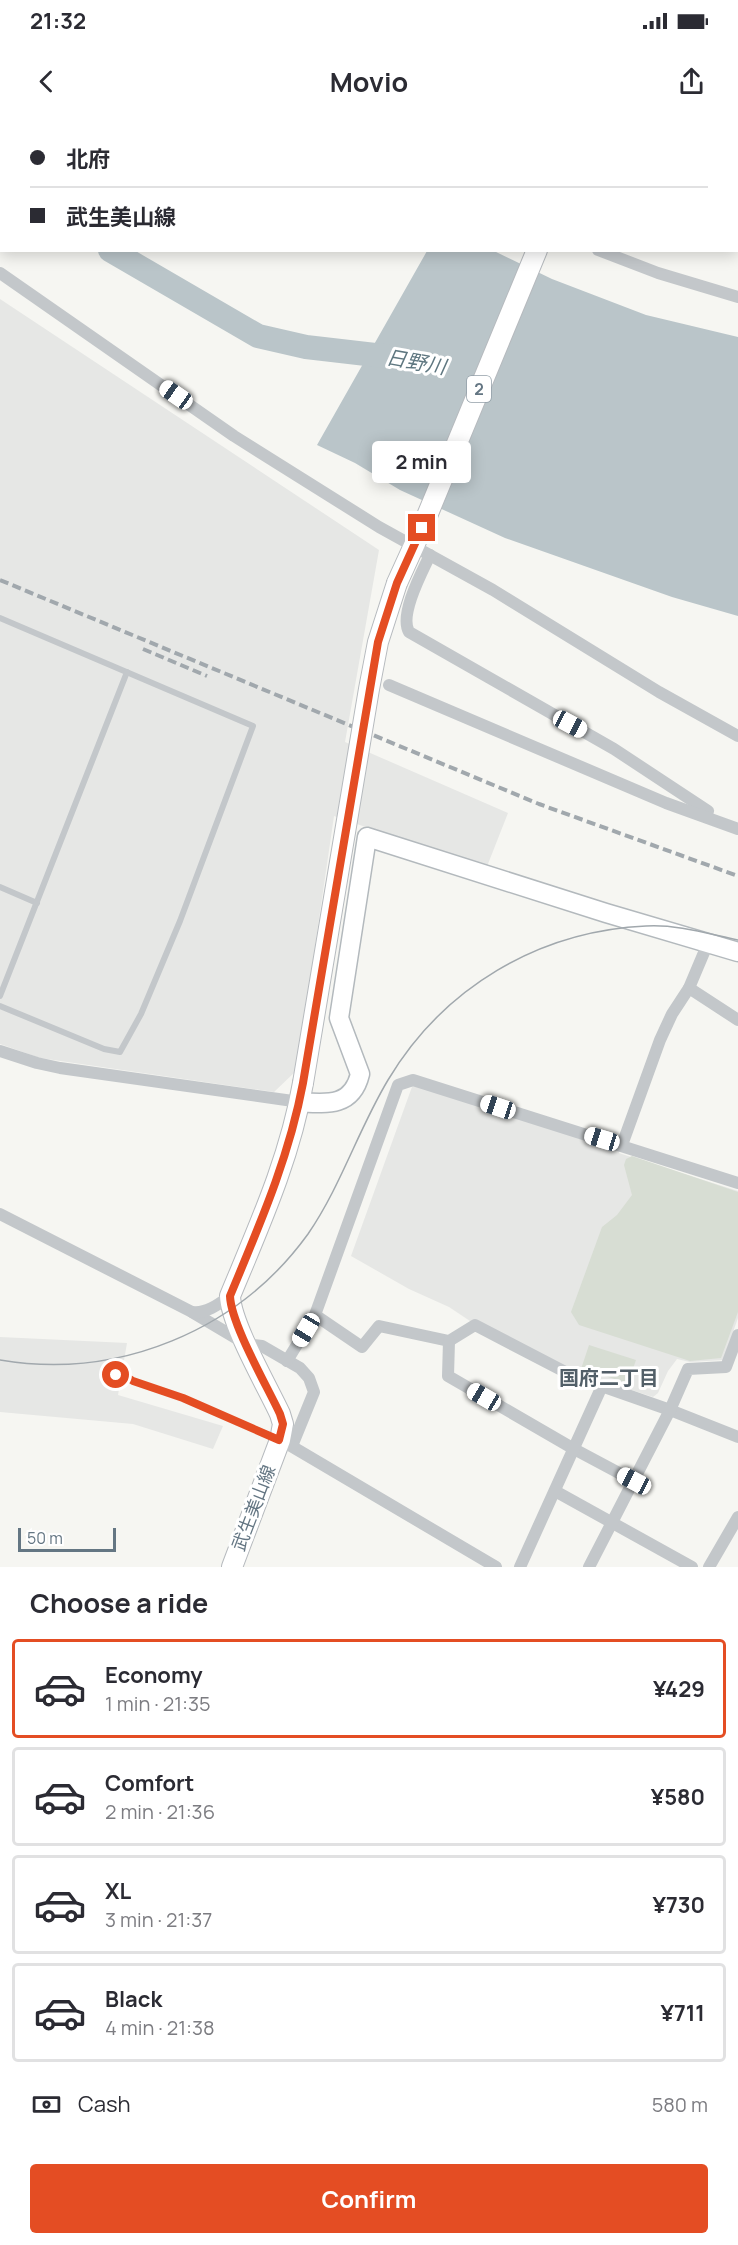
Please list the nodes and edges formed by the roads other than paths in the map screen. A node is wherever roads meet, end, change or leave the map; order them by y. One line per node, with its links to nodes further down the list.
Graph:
1 (536, 252): 5 (main road, 2)
2 (603, 252): 4 (street)
3 (0, 273): 5 (street)
4 (738, 297)
5 (422, 551): 11 (street); 12 (street); 23 (main road, 2, bridge)
6 (0, 618): 7 (lane)
7 (127, 672): 15 (lane); 20 (lane)
8 (389, 685): 9 (street)
9 (489, 729): 10 (street); 12 (street)
10 (472, 734)
11 (738, 736)
12 (706, 816): 13 (street)
13 (738, 829)
14 (0, 887): 15 (lane)
15 (37, 903): 19 (lane)
16 (708, 943): 17 (street); 18 (street); 23 (street)
17 (738, 952)
18 (689, 988): 21 (street); 24 (street)
19 (0, 996)
20 (0, 1005)
21 (738, 1020)
22 (0, 1051): 23 (street)
23 (301, 1092): 27 (main road, 2)
24 (622, 1145): 25 (street); 29 (street)
25 (738, 1183)
26 (0, 1214): 28 (street)
27 (230, 1296): 28 (street); 32 (main road, 武生美山線)
28 (192, 1312): 32 (street)
29 (315, 1315): 31 (street); 33 (street)
30 (738, 1335): 36 (street)
31 (449, 1341): 35 (street); 39 (street)
32 (246, 1344): 33 (street); 38 (main road, 武生美山線)
33 (287, 1361): 38 (street)
34 (116, 1375): 38 (lane)
35 (602, 1386): 36 (street); 39 (street)
36 (670, 1410): 37 (street); 40 (street)
37 (738, 1437)
38 (286, 1443): 44 (main road, 武生美山線); 45 (street)
39 (574, 1449): 40 (street); 41 (street)
40 (634, 1481): 43 (street)
41 (555, 1491): 43 (street); 46 (street)
42 (738, 1517): 49 (street)
43 (614, 1523): 47 (street); 48 (street)
44 (232, 1567)
45 (496, 1567)
46 (520, 1567)
47 (589, 1567)
48 (692, 1567)
49 (709, 1567)

